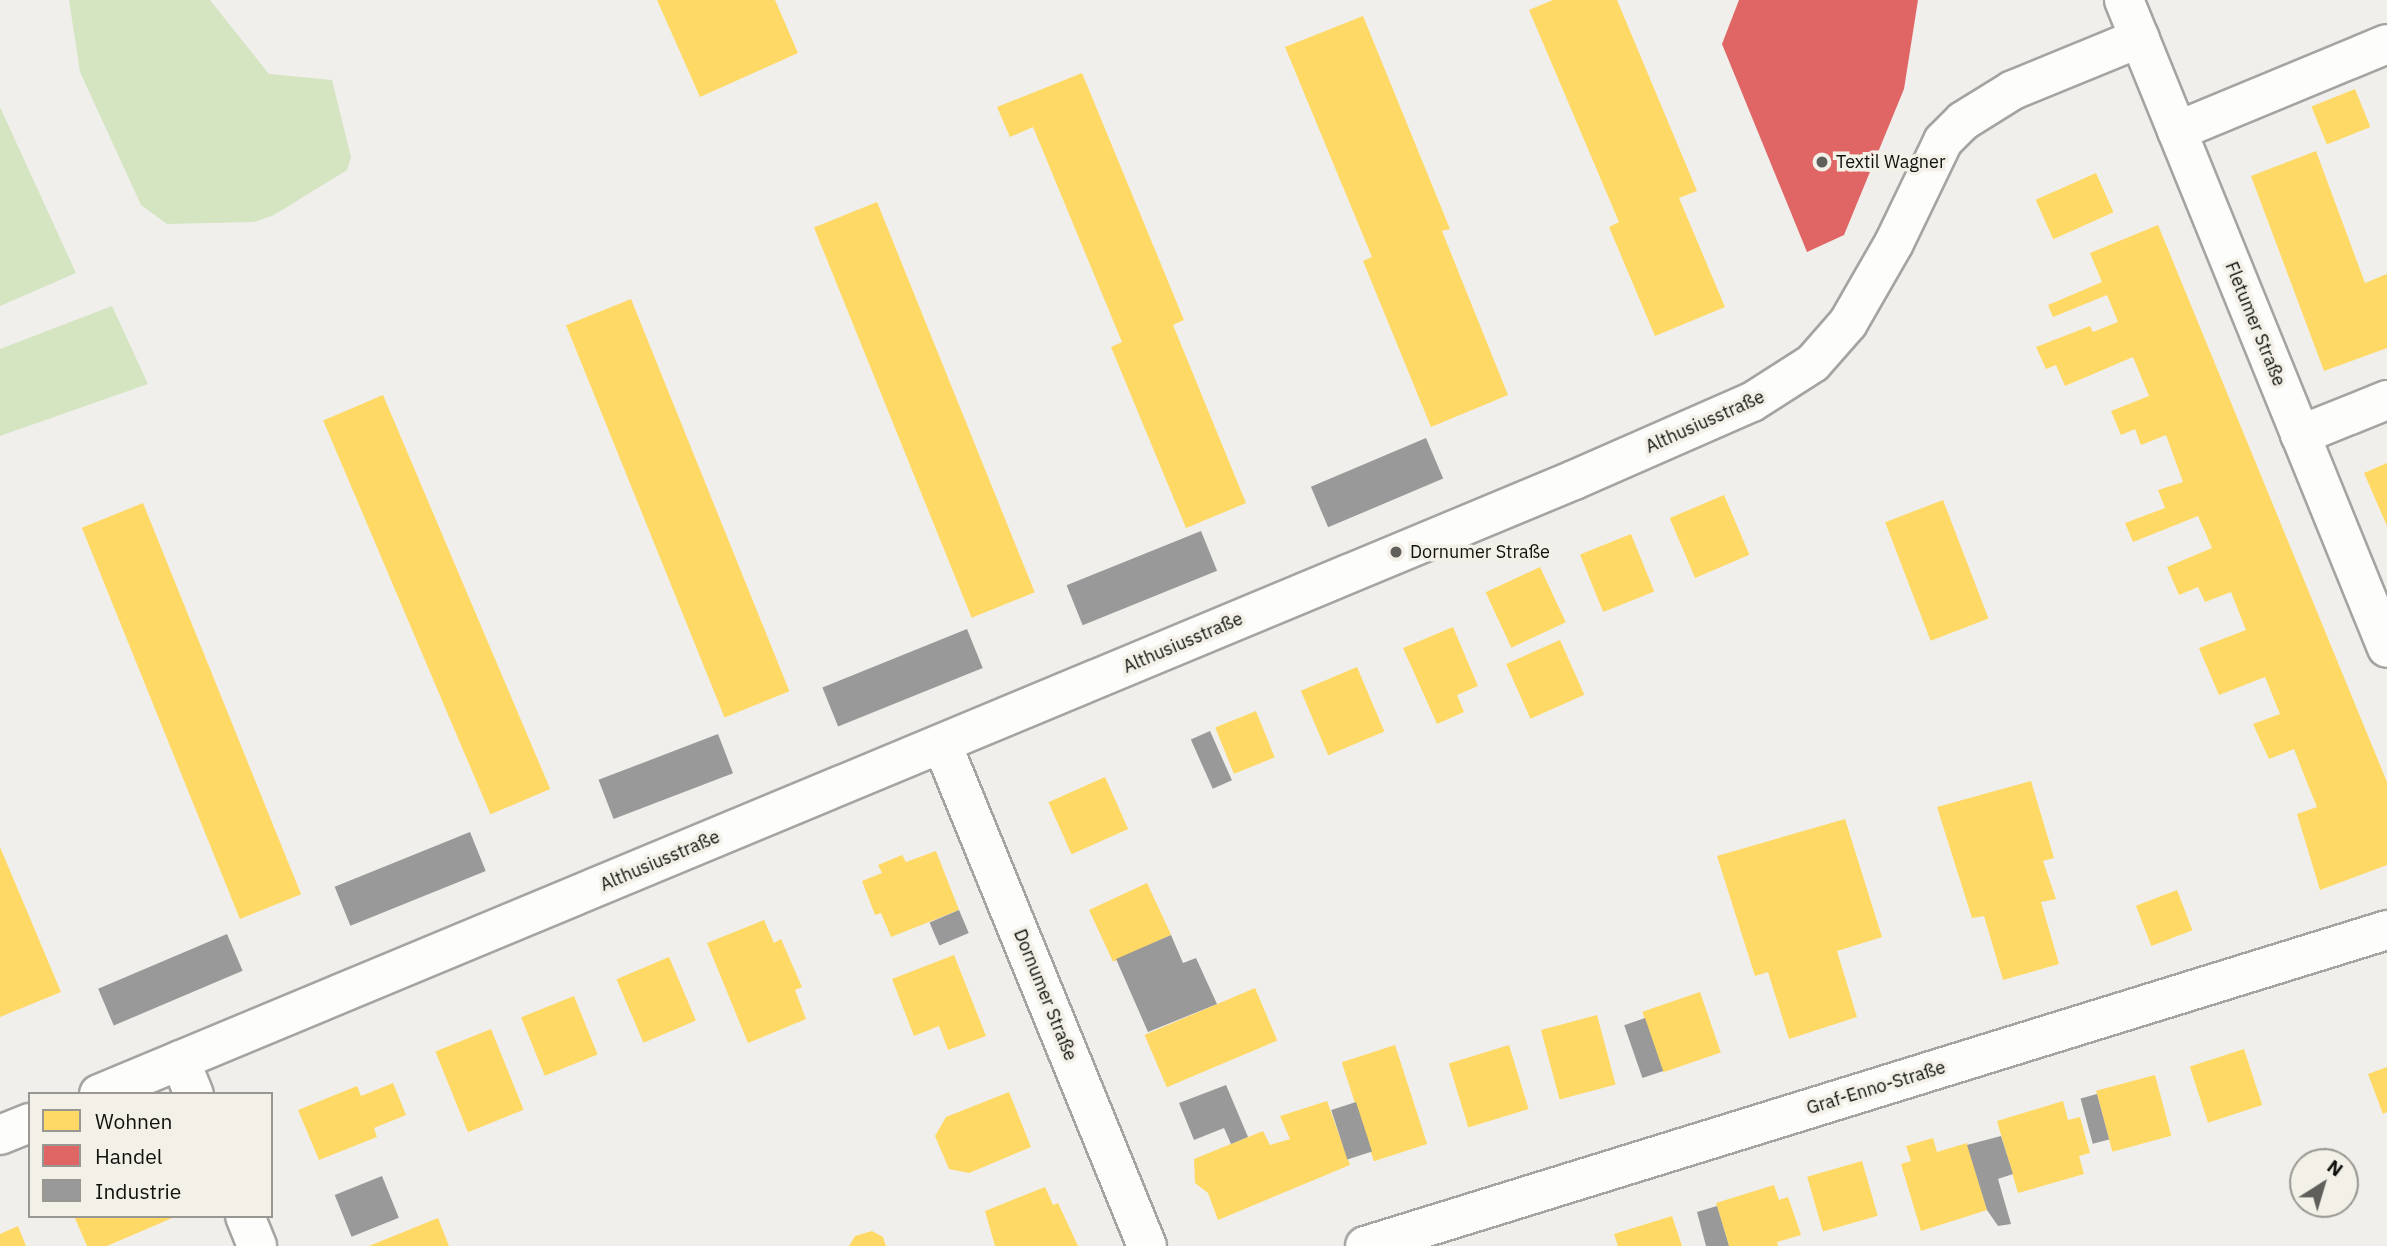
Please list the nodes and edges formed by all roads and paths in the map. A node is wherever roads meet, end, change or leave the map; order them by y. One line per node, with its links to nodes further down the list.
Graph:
1 (2124, 0): 2 (street, Fletumer Straße)
2 (2140, 38): 4 (street, Fletumer Straße); 8 (street, Althusiusstraße)
3 (2387, 44): 4 (street)
4 (2178, 131): 6 (street, Fletumer Straße)
5 (2387, 400): 6 (street)
6 (2300, 435): 7 (street, Fletumer Straße)
7 (2387, 648)
8 (942, 744): 10 (street, Althusiusstraße); 16 (street, Dornumer Straße)
9 (2387, 930): 17 (street, Graf-Enno-Straße)
10 (187, 1077): 11 (street, Althusiusstraße)
11 (109, 1092)
12 (28, 1124): 13 (street)
13 (0, 1135)
14 (246, 1218): 15 (street)
15 (257, 1246)
16 (1147, 1246)
17 (1365, 1246)

